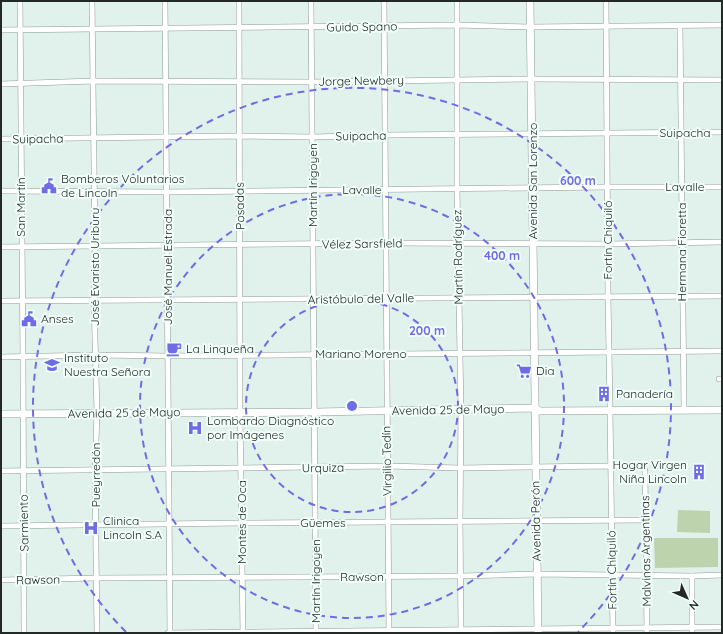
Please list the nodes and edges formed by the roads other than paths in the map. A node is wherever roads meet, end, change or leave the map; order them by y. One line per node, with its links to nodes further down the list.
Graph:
1 (20, 1): 21 (street, San Martín)
2 (92, 1): 18 (street, José Evaristo Uriburu)
3 (165, 1): 19 (street, José Manuel Estrada)
4 (239, 1): 15 (street, Posadas)
5 (311, 1): 17 (street, Martín Irigoyen)
6 (384, 1): 11 (street, Virgilio Tedín)
7 (457, 1): 12 (street, Martín Rodríguez)
8 (530, 1): 16 (main road, Avenida San Lorenzo)
9 (606, 1): 13 (street, Fortín Chiquiló)
10 (722, 25): 14 (street, Guido Spano)
11 (384, 26): 12 (street, Guido Spano); 17 (street, Guido Spano); 25 (street, Virgilio Tedín)
12 (457, 26): 16 (street, Guido Spano); 24 (street, Martín Rodríguez)
13 (607, 26): 14 (street, Guido Spano); 16 (street, Guido Spano); 23 (street, Fortín Chiquiló)
14 (680, 26): 26 (street, Hermana Fioretta)
15 (239, 27): 17 (street, Guido Spano); 19 (street, Guido Spano); 30 (street, Posadas)
16 (531, 27): 22 (main road, Avenida San Lorenzo)
17 (311, 28): 31 (street, Martín Irigoyen)
18 (93, 29): 19 (street, Guido Spano); 21 (street, Guido Spano); 28 (street, José Evaristo Uriburu)
19 (165, 29): 29 (street, José Manuel Estrada)
20 (1, 30): 21 (street, Guido Spano)
21 (20, 30): 33 (street, San Martín)
22 (531, 78): 23 (street, Jorge Newbery); 24 (street, Jorge Newbery); 39 (main road, Avenida San Lorenzo)
23 (607, 78): 26 (street, Jorge Newbery); 35 (street, Fortín Chiquiló)
24 (457, 79): 25 (street, Jorge Newbery); 38 (street, Martín Rodríguez)
25 (385, 80): 31 (street, Jorge Newbery); 37 (street, Virgilio Tedín)
26 (680, 80): 27 (street, Jorge Newbery); 36 (street, Hermana Fioretta)
27 (722, 80)
28 (94, 81): 29 (street, Jorge Newbery); 33 (street, Jorge Newbery); 43 (street, José Evaristo Uriburu)
29 (166, 82): 30 (street, Jorge Newbery); 41 (street, José Manuel Estrada)
30 (239, 82): 31 (street, Jorge Newbery); 40 (street, Posadas)
31 (312, 82): 42 (street, Martín Irigoyen)
32 (1, 84): 33 (street, Jorge Newbery)
33 (20, 84): 45 (street, San Martín)
34 (722, 132): 36 (street, Suipacha)
35 (607, 133): 36 (street, Suipacha); 39 (street, Suipacha); 46 (street, Fortín Chiquiló)
36 (680, 133): 48 (street, Hermana Fioretta)
37 (385, 135): 38 (street, Suipacha); 42 (street, Suipacha); 53 (street, Virgilio Tedín)
38 (458, 135): 39 (street, Suipacha); 50 (street, Martín Rodríguez)
39 (532, 135): 51 (main road, Avenida San Lorenzo)
40 (239, 136): 41 (street, Suipacha); 42 (street, Suipacha); 52 (street, Posadas)
41 (166, 137): 43 (street, Suipacha); 57 (street, José Manuel Estrada)
42 (312, 137): 49 (street, Martín Irigoyen)
43 (93, 138): 45 (street, Suipacha); 56 (street, José Evaristo Uriburu)
44 (1, 139): 45 (street, Suipacha)
45 (20, 139): 54 (street, San Martín)
46 (607, 187): 48 (street, Lavalle); 51 (street, Lavalle); 63 (street, Fortín Chiquiló)
47 (722, 187): 48 (street, Lavalle)
48 (682, 188): 58 (street, Hermana Fioretta)
49 (312, 189): 52 (street, Lavalle); 53 (street, Lavalle); 66 (street, Martín Irigoyen)
50 (457, 189): 51 (street, Lavalle); 53 (street, Lavalle); 61 (street, Martín Rodríguez)
51 (533, 189): 62 (main road, Avenida San Lorenzo)
52 (239, 190): 57 (street, Lavalle); 65 (street, Posadas)
53 (385, 190): 60 (street, Virgilio Tedín)
54 (22, 191): 55 (street, Lavalle); 56 (street, Lavalle); 67 (street, San Martín)
55 (1, 192)
56 (94, 192): 57 (street, Lavalle); 68 (street, José Evaristo Uriburu)
57 (167, 192): 64 (street, José Manuel Estrada)
58 (682, 242): 59 (street, Vélez Sarsfield); 63 (street, Vélez Sarsfield); 70 (street, Hermana Fioretta)
59 (722, 242)
60 (386, 243): 61 (street, Vélez Sarsfield); 66 (street, Vélez Sarsfield); 74 (street, Virgilio Tedín)
61 (459, 244): 62 (street, Vélez Sarsfield); 75 (street, Martín Rodríguez)
62 (533, 244): 63 (street, Vélez Sarsfield); 72 (main road, Avenida San Lorenzo)
63 (608, 244): 73 (street, Fortín Chiquiló)
64 (167, 245): 65 (street, Vélez Sarsfield); 68 (street, Vélez Sarsfield); 81 (street, José Manuel Estrada)
65 (240, 245): 66 (street, Vélez Sarsfield); 76 (street, Posadas)
66 (313, 245): 78 (street, Martín Irigoyen)
67 (21, 246): 68 (street, Vélez Sarsfield); 69 (street, Vélez Sarsfield); 80 (street, San Martín)
68 (95, 246): 77 (street, José Evaristo Uriburu)
69 (1, 247)
70 (683, 296): 71 (street, Aristóbulo del Valle); 73 (street, Aristóbulo del Valle); 84 (street, Hermana Fioretta)
71 (722, 296)
72 (533, 297): 73 (street, Aristóbulo del Valle); 75 (street, Aristóbulo del Valle); 86 (main road, Avenida San Lorenzo)
73 (608, 297): 83 (street, Fortín Chiquiló)
74 (386, 298): 75 (street, Aristóbulo del Valle); 78 (street, Aristóbulo del Valle); 88 (street, Virgilio Tedín)
75 (459, 298): 85 (street, Martín Rodríguez)
76 (240, 299): 78 (street, Aristóbulo del Valle); 81 (street, Aristóbulo del Valle); 90 (street, Posadas)
77 (94, 300): 80 (street, Aristóbulo del Valle); 81 (street, Aristóbulo del Valle); 89 (street, José Evaristo Uriburu)
78 (313, 300): 87 (street, Martín Irigoyen)
79 (1, 301): 80 (street, Aristóbulo del Valle)
80 (22, 301): 93 (street, San Martín)
81 (168, 301): 91 (street, José Manuel Estrada)
82 (722, 351): 84 (street, Mariano Moreno)
83 (609, 352): 84 (street, Mariano Moreno); 86 (street, Mariano Moreno); 96 (street, Fortín Chiquiló)
84 (683, 352): 97 (street, Hermana Fioretta)
85 (459, 353): 86 (street, Mariano Moreno); 88 (street, Mariano Moreno); 98 (street, Martín Rodríguez)
86 (534, 353): 95 (main road, Avenida San Lorenzo)
87 (314, 354): 88 (street, Mariano Moreno); 90 (street, Mariano Moreno); 103 (street, Martín Irigoyen)
88 (386, 354): 100 (street, Virgilio Tedín)
89 (95, 355): 91 (street, Mariano Moreno); 93 (street, Mariano Moreno); 104 (street, José Evaristo Uriburu)
90 (241, 355): 91 (street, Mariano Moreno); 102 (street, Posadas)
91 (169, 356): 101 (street, José Manuel Estrada)
92 (1, 357): 93 (street, Mariano Moreno)
93 (24, 357): 106 (street, San Martín)
94 (722, 406): 97 (main road, Avenida 25 de Mayo)
95 (534, 408): 96 (main road, Avenida 25 de Mayo); 98 (main road, Avenida 25 de Mayo); 109 (main road, Avenida Perón)
96 (610, 408): 97 (main road, Avenida 25 de Mayo); 108 (street, Fortín Chiquiló)
97 (684, 408): 99 (main road, Avenida 25 de Mayo)
98 (461, 410): 100 (main road, Avenida 25 de Mayo); 113 (street, Martín Rodríguez)
99 (722, 410)
100 (386, 411): 103 (main road, Avenida 25 de Mayo); 107 (street, Virgilio Tedín)
101 (169, 412): 102 (main road, Avenida 25 de Mayo); 104 (main road, Avenida 25 de Mayo); 110 (street, José Manuel Estrada)
102 (240, 412): 103 (main road, Avenida 25 de Mayo); 111 (street, Montes de Oca)
103 (315, 412): 112 (street, Martín Irigoyen)
104 (97, 413): 106 (main road, Avenida 25 de Mayo); 115 (street, Pueyrredón)
105 (1, 414): 106 (main road, Avenida 25 de Mayo)
106 (24, 414): 117 (street, Sarmiento)
107 (388, 466): 112 (street, Urquiza); 113 (street, Urquiza); 122 (street, Virgilio Tedín)
108 (611, 466): 109 (street, Urquiza); 114 (street, Urquiza); 121 (street, Fortín Chiquiló)
109 (535, 467): 113 (street, Urquiza); 120 (main road, Avenida Perón)
110 (169, 468): 111 (street, Urquiza); 115 (street, Urquiza); 125 (street, José Manuel Estrada)
111 (242, 468): 112 (street, Urquiza); 123 (street, Montes de Oca)
112 (314, 468): 124 (street, Martín Irigoyen)
113 (460, 468): 119 (street, Martín Rodríguez)
114 (644, 468): 118 (street, Malvinas Argentinas)
115 (96, 470): 117 (street, Urquiza); 126 (street, Pueyrredón)
116 (1, 471): 117 (street, Urquiza)
117 (24, 472): 128 (street, Sarmiento)
118 (645, 520): 121 (street, Güemes); 130 (street, Malvinas Argentinas)
119 (460, 521): 120 (street, Güemes); 122 (street, Güemes); 133 (street, Martín Rodríguez)
120 (537, 521): 121 (street, Güemes); 129 (main road, Avenida Perón)
121 (611, 521): 132 (street, Fortín Chiquiló)
122 (388, 522): 124 (street, Güemes); 136 (street, Virgilio Tedín)
123 (242, 523): 124 (street, Güemes); 125 (street, Güemes); 135 (street, Montes de Oca)
124 (315, 523): 139 (street, Martín Irigoyen)
125 (169, 524): 126 (street, Güemes); 138 (street, José Manuel Estrada)
126 (96, 525): 128 (street, Güemes); 137 (street, Pueyrredón)
127 (1, 526): 128 (street, Güemes)
128 (24, 526): 141 (street, Sarmiento)
129 (537, 574): 132 (street, Rawson); 133 (street, Rawson); 144 (main road, Avenida Perón)
130 (646, 574): 132 (street, Rawson); 134 (street, Rawson); 146 (street, Malvinas Argentinas)
131 (722, 574): 134 (street, Rawson)
132 (612, 575): 145 (street, Fortín Chiquiló)
133 (461, 576): 136 (street, Rawson); 150 (street, Martín Rodríguez)
134 (692, 576): 143 (street)
135 (243, 577): 138 (street, Rawson); 139 (street, Rawson); 147 (street, Montes de Oca)
136 (388, 577): 139 (street, Rawson); 149 (street, Virgilio Tedín)
137 (97, 578): 138 (street, Rawson); 141 (street, Rawson); 152 (street, Pueyrredón)
138 (170, 578): 153 (street, José Manuel Estrada)
139 (316, 578): 148 (street, Martín Irigoyen)
140 (1, 580): 141 (street, Rawson)
141 (24, 581): 151 (street, Sarmiento)
142 (722, 627): 143 (street)
143 (692, 630): 146 (street)
144 (538, 631): 145 (street); 150 (street)
145 (613, 631): 146 (street)
146 (647, 631)
147 (243, 632): 148 (street); 153 (street)
148 (316, 632): 149 (street)
149 (389, 632): 150 (street)
150 (461, 632)
151 (24, 633)
152 (97, 633)
153 (169, 633)

